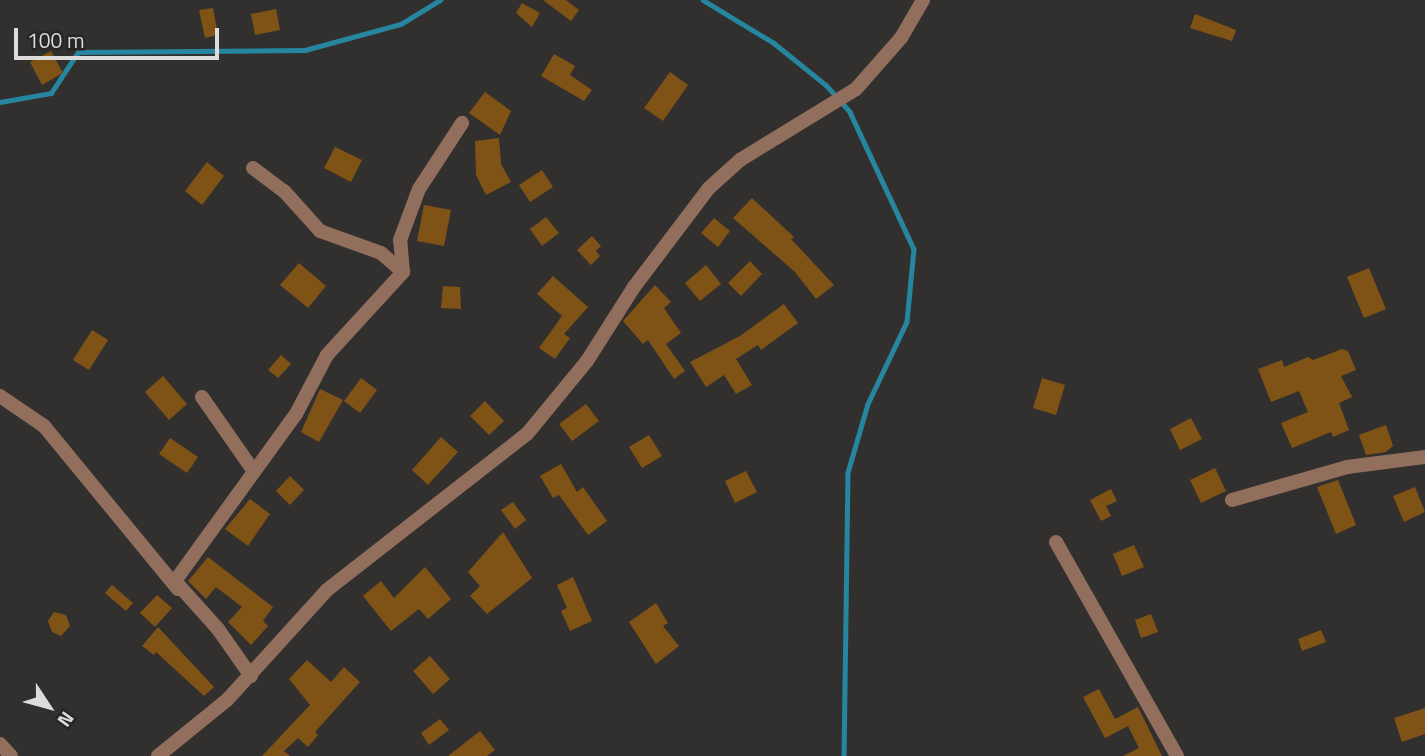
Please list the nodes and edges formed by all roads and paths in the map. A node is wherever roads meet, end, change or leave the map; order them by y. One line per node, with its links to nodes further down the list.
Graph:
1 (923, 0): 11 (street)
2 (462, 123): 4 (street)
3 (253, 168): 4 (street)
4 (402, 272): 8 (street)
5 (0, 396): 11 (street)
6 (202, 397): 8 (street)
7 (1425, 457): 9 (street)
8 (253, 470): 11 (street)
9 (1232, 500)
10 (1056, 542): 15 (street)
11 (251, 676): 14 (street)
12 (0, 744): 13 (street)
13 (11, 756)
14 (158, 756)
15 (1177, 756)

